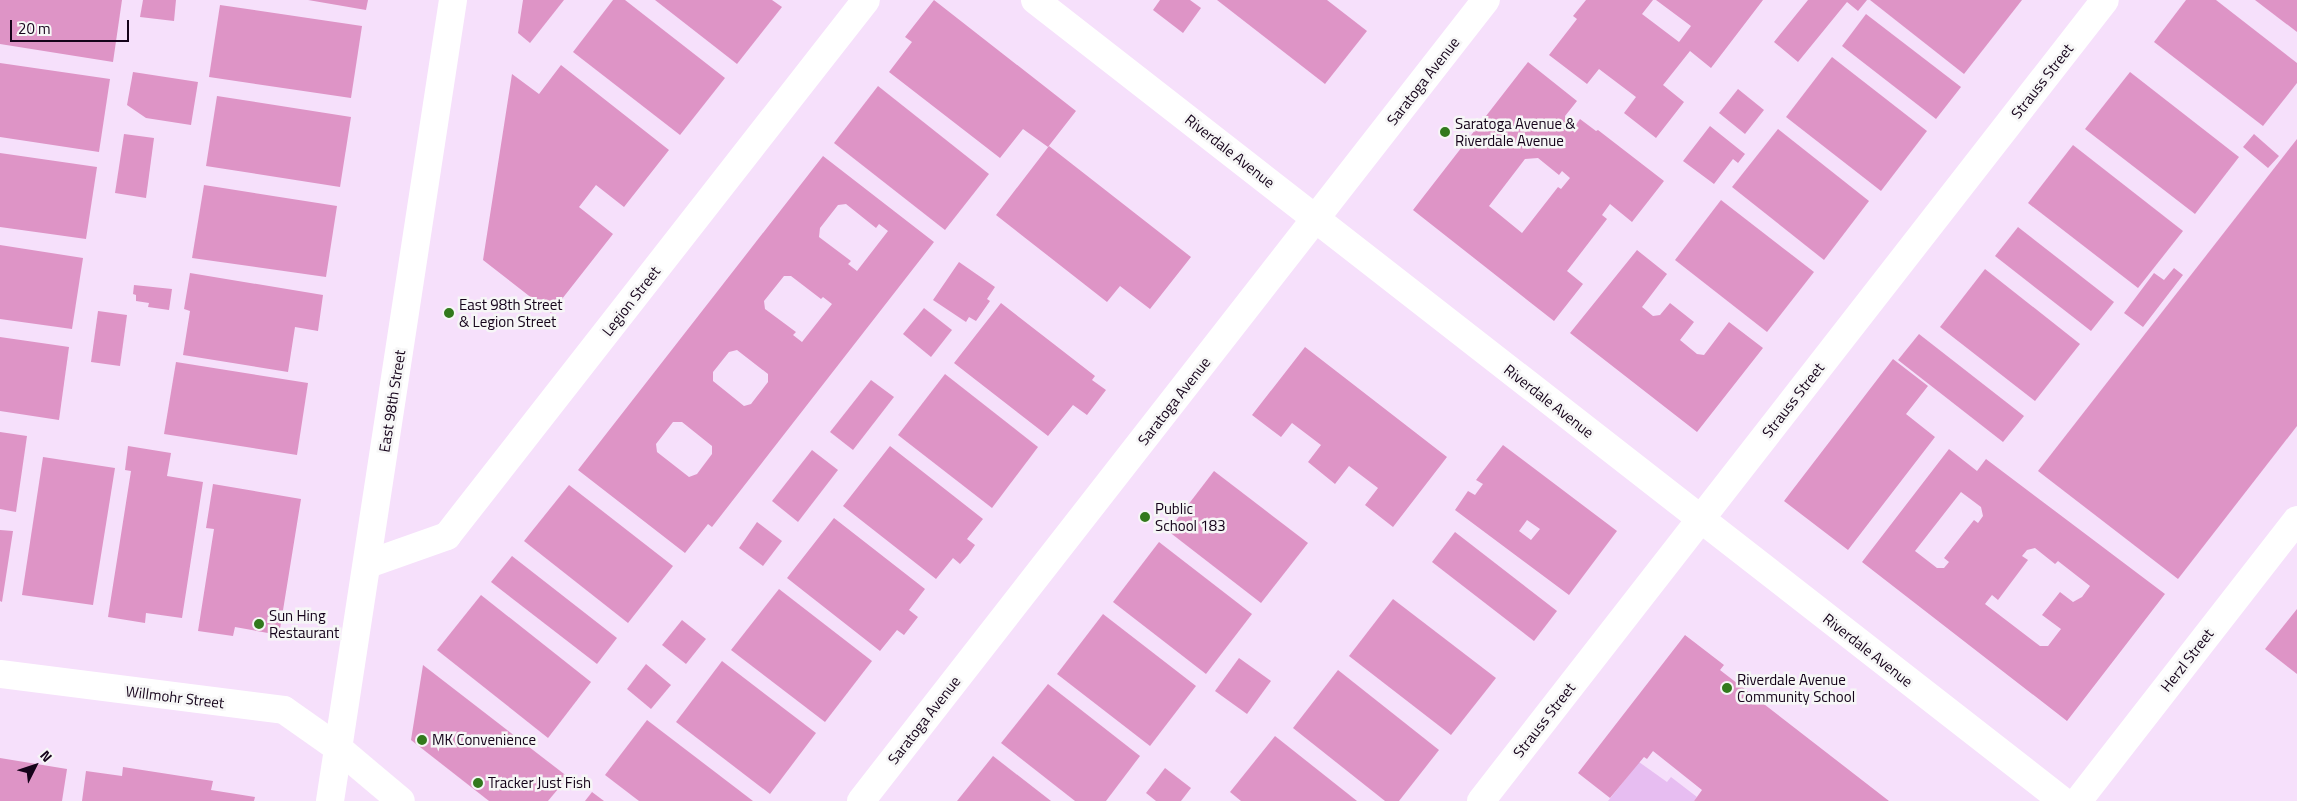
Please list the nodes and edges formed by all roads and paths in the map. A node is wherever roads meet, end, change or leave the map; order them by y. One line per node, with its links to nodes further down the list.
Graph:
1 (453, 0): 9 (street, East 98th Street)
2 (866, 0): 9 (street, Legion Street)
3 (1035, 0): 6 (street, Riverdale Avenue)
4 (1486, 0): 6 (street, Saratoga Avenue)
5 (2105, 0): 7 (street, Strauss Street)
6 (1316, 218): 7 (street, Riverdale Avenue); 14 (street, Saratoga Avenue)
7 (1700, 519): 15 (street, Strauss Street); 16 (street, Riverdale Avenue)
8 (2297, 520): 17 (street, Herzl Street)
9 (368, 564): 11 (street, East 98th Street)
10 (0, 674): 11 (street, Willmohr Street)
11 (338, 748): 12 (street, East 98th Street); 13 (street, Willmohr Street)
12 (330, 801)
13 (401, 801)
14 (861, 801)
15 (1481, 801)
16 (2063, 801)
17 (2078, 801)

